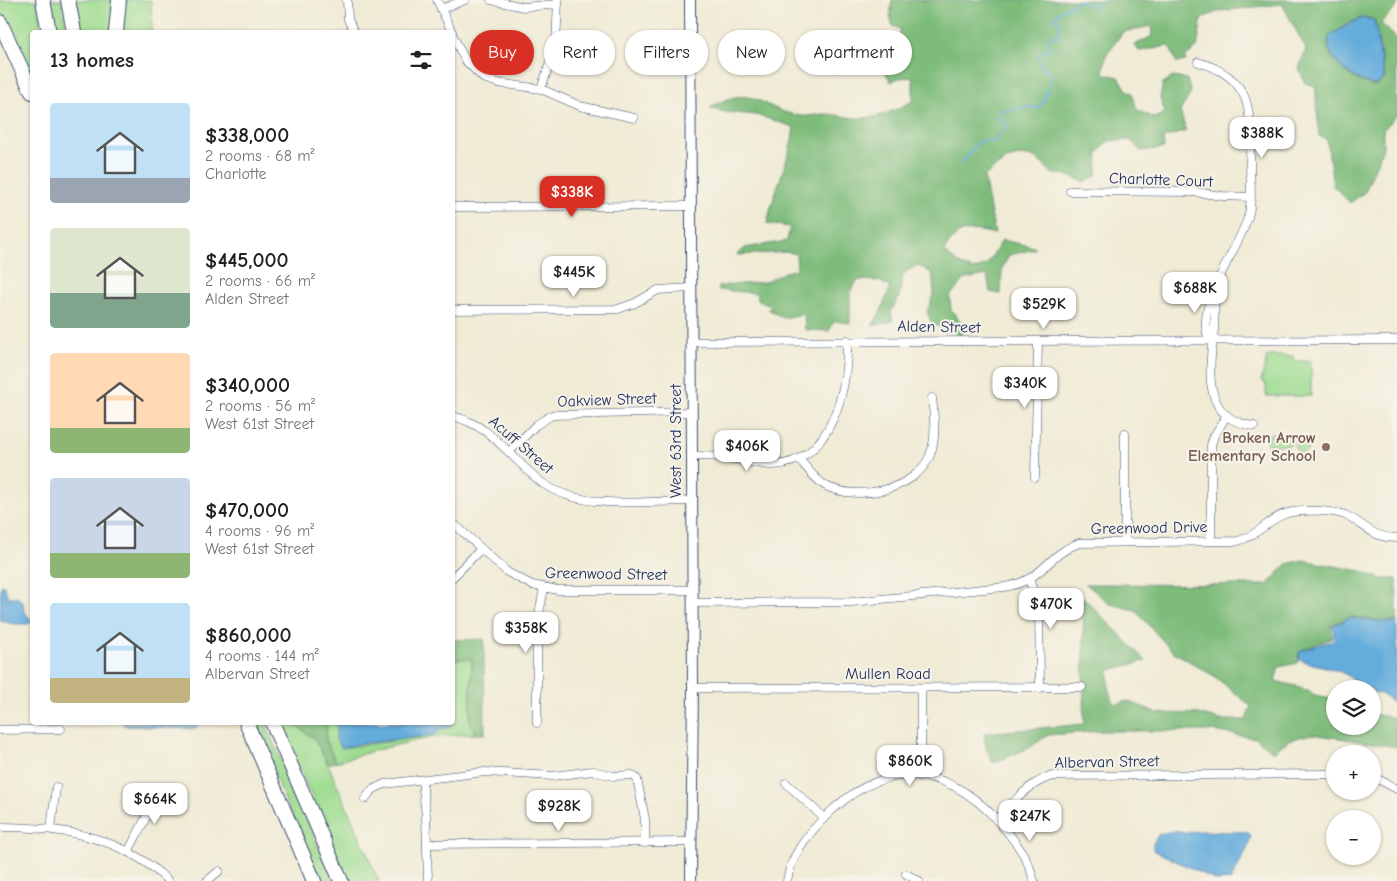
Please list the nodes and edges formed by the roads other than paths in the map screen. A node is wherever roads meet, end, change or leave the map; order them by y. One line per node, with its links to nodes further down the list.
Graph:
1 (43, 0): 12 (highway)
2 (68, 0): 13 (highway)
3 (119, 0): 14 (highway)
4 (347, 0): 15 (street)
5 (437, 0): 10 (street)
6 (465, 0): 10 (street)
7 (491, 0): 9 (street)
8 (690, 0): 24 (street, West 63rd Street)
9 (558, 2): 20 (street)
10 (441, 9): 16 (street)
11 (0, 22): 19 (highway)
12 (48, 30)
13 (74, 30)
14 (116, 30)
15 (353, 30)
16 (451, 30)
17 (455, 39): 20 (street)
18 (1198, 62): 23 (street)
19 (30, 88)
20 (541, 89): 21 (street)
21 (634, 118)
22 (1070, 191): 23 (street, Charlotte Court)
23 (1250, 197): 30 (street)
24 (691, 206): 25 (street); 26 (street, West 63rd Street)
25 (455, 207)
26 (691, 288): 27 (street); 31 (street, West 63rd Street)
27 (455, 310)
28 (847, 340): 31 (street, Alden Street); 32 (street, Alden Street); 41 (street)
29 (1397, 340): 30 (street, Alden Street)
30 (1210, 341): 32 (street, Alden Street); 35 (street)
31 (691, 342): 34 (street, West 63rd Street)
32 (1038, 342): 42 (street)
33 (932, 398): 41 (street)
34 (691, 412): 39 (street, Oakview Street); 40 (street, West 63rd Street)
35 (1228, 415): 37 (street); 47 (street)
36 (455, 417): 39 (street, Acuff Street)
37 (1254, 426)
38 (1125, 433): 46 (street)
39 (509, 452): 43 (street, Acuff Street)
40 (691, 456): 41 (street); 43 (street, West 63rd Street)
41 (799, 459)
42 (1035, 477)
43 (691, 501): 52 (street, West 63rd Street)
44 (455, 525): 48 (street, Greenwood Street)
45 (1397, 538): 47 (street, Greenwood Drive)
46 (1125, 541): 47 (street, Greenwood Drive); 50 (street, Greenwood Drive)
47 (1211, 541)
48 (481, 549): 49 (street); 51 (street, Greenwood Street)
49 (455, 575)
50 (1030, 579): 53 (street, Greenwood Drive); 57 (street)
51 (544, 588): 52 (street, Greenwood Street); 58 (street)
52 (692, 590): 53 (street, West 63rd Street)
53 (692, 603): 55 (street, West 63rd Street)
54 (1082, 687): 57 (street, Mullen Road)
55 (693, 688): 56 (street, Mullen Road); 76 (street, West 63rd Street)
56 (921, 688): 57 (street, Mullen Road); 64 (street)
57 (1040, 688)
58 (537, 723)
59 (247, 725): 84 (highway)
60 (273, 725): 85 (highway)
61 (61, 729): 62 (street)
62 (0, 730)
63 (1326, 774): 73 (street, Albervan Street)
64 (921, 777): 72 (street); 73 (street)
65 (422, 780): 71 (street); 77 (street); 78 (street)
66 (1381, 781): 70 (street)
67 (786, 783): 72 (street)
68 (56, 787): 75 (street)
69 (162, 787): 79 (street)
70 (1397, 790)
71 (365, 799)
72 (824, 818): 88 (street)
73 (996, 820): 90 (street)
74 (0, 827): 75 (street)
75 (51, 829): 79 (street)
76 (692, 842): 77 (street); 87 (street, West 63rd Street)
77 (645, 843): 78 (street)
78 (427, 844): 86 (street)
79 (128, 852): 82 (street)
80 (219, 871): 83 (street)
81 (906, 874): 89 (street)
82 (168, 881)
83 (207, 881)
84 (314, 881)
85 (340, 881)
86 (428, 881)
87 (691, 881)
88 (787, 881)
89 (919, 881)
90 (1034, 881)

